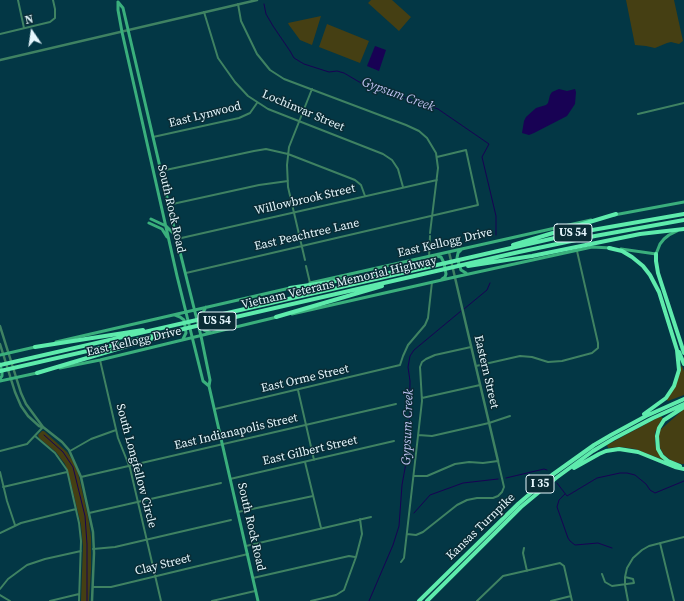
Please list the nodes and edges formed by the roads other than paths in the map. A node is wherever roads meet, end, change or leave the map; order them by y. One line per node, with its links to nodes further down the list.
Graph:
1 (18, 0): 7 (street)
2 (53, 0): 7 (street)
3 (257, 0): 5 (street)
4 (118, 1): 8 (main road, South Rock Road); 9 (main road, South Rock Road)
5 (238, 4): 6 (street); 12 (street)
6 (204, 12): 8 (street); 13 (street, Lochinvar Street)
7 (24, 28): 10 (street)
8 (127, 31): 9 (street); 17 (main road, South Rock Road)
9 (122, 32): 11 (street); 27 (main road, South Rock Road)
10 (0, 34)
11 (0, 60)
12 (312, 89): 16 (street); 19 (street)
13 (257, 103): 16 (street, Lochinvar Street); 17 (street, East Lynwood)
14 (684, 103): 15 (street)
15 (638, 114)
16 (299, 122): 18 (street); 23 (street, Lochinvar Street)
17 (152, 137): 20 (main road, South Rock Road)
18 (288, 154): 20 (street); 22 (street); 24 (street)
19 (437, 157): 21 (street); 31 (street, East Peachtree Lane)
20 (160, 171): 26 (main road, South Rock Road)
21 (437, 179): 23 (street, Willowbrook Street); 31 (street)
22 (288, 181): 26 (street); 28 (street)
23 (403, 187): 24 (street, Willowbrook Street)
24 (365, 196): 28 (street, Willowbrook Street)
25 (684, 202): 29 (main road, East Kellogg Drive)
26 (168, 206): 38 (main road, South Rock Road)
27 (163, 210): 33 (main road); 34 (main road, South Rock Road)
28 (294, 212): 38 (street, Willowbrook Street); 40 (street)
29 (616, 214): 42 (main road, East Kellogg Drive); 48 (highway)
30 (684, 214): 48 (highway, Vietnam Veterans Memorial Highway / US 54)
31 (433, 216): 36 (street); 40 (street, East Peachtree Lane)
32 (684, 220): 51 (highway, Vietnam Veterans Memorial Highway / US 54)
33 (156, 221): 34 (main road); 39 (main road)
34 (166, 226): 38 (main road); 39 (main road, South Rock Road)
35 (684, 229): 45 (main road); 51 (highway)
36 (430, 233)
37 (430, 236): 47 (street)
38 (176, 238): 53 (main road, South Rock Road)
39 (169, 241): 63 (main road, South Rock Road)
40 (301, 246): 49 (street); 53 (street, East Peachtree Lane)
41 (609, 248): 43 (main road, East Kellogg Drive); 45 (main road, East Kellogg Drive); 70 (highway)
42 (463, 249): 44 (main road, East Kellogg Drive); 54 (main road)
43 (577, 251): 54 (main road, East Kellogg Drive); 85 (street)
44 (449, 252): 46 (main road, East Kellogg Drive); 56 (street, Eastern Street)
45 (656, 254): 73 (highway)
46 (434, 256): 47 (main road, East Kellogg Drive); 57 (main road)
47 (429, 257): 59 (main road, East Kellogg Drive)
48 (472, 257): 52 (highway, Vietnam Veterans Memorial Highway / US 54)
49 (304, 260)
50 (306, 266): 59 (street)
51 (466, 266): 55 (highway, Vietnam Veterans Memorial Highway / US 54)
52 (427, 268): 60 (highway); 66 (highway, Vietnam Veterans Memorial Highway / US 54)
53 (186, 273): 62 (main road, South Rock Road)
54 (469, 274): 56 (main road, East Kellogg Drive)
55 (417, 276): 65 (highway); 68 (highway, Vietnam Veterans Memorial Highway / US 54)
56 (454, 277): 57 (main road, East Kellogg Drive); 77 (street, Eastern Street)
57 (440, 280): 58 (main road, East Kellogg Drive)
58 (432, 282): 65 (main road, East Kellogg Drive); 93 (street, East Orme Street)
59 (310, 283): 60 (main road, East Kellogg Drive)
60 (290, 288): 61 (main road, East Kellogg Drive)
61 (206, 307): 62 (main road, East Kellogg Drive); 69 (main road)
62 (195, 310): 63 (main road, East Kellogg Drive); 71 (main road, South Rock Road)
63 (187, 314): 64 (main road, East Kellogg Drive); 72 (main road, South Rock Road)
64 (173, 315): 74 (main road); 76 (main road, East Kellogg Drive)
65 (276, 317): 69 (main road, East Kellogg Drive)
66 (181, 324): 76 (highway); 83 (highway, Vietnam Veterans Memorial Highway / US 54)
67 (0, 326): 79 (street)
68 (182, 330): 86 (highway, Vietnam Veterans Memorial Highway / US 54); 87 (highway)
69 (212, 333): 71 (main road, East Kellogg Drive)
70 (672, 333): 84 (highway); 102 (highway)
71 (201, 336): 72 (main road, East Kellogg Drive); 92 (main road, South Rock Road)
72 (192, 338): 74 (main road, East Kellogg Drive); 92 (main road, South Rock Road)
73 (679, 339): 78 (highway); 80 (highway)
74 (182, 340): 82 (main road, East Kellogg Drive)
75 (0, 344): 81 (street)
76 (35, 347): 79 (main road, East Kellogg Drive)
77 (471, 347): 85 (street, Eastern Street); 94 (street)
78 (684, 347)
79 (8, 353): 81 (main road, East Kellogg Drive); 88 (street)
80 (684, 353)
81 (2, 355): 89 (street)
82 (100, 360): 87 (main road, East Kellogg Drive); 105 (street, South Longfellow Circle)
83 (0, 364): 90 (main road)
84 (684, 364)
85 (476, 366): 91 (street, Eastern Street)
86 (0, 371)
87 (37, 373): 88 (main road, East Kellogg Drive)
88 (16, 378): 89 (main road, East Kellogg Drive); 104 (street)
89 (11, 379): 90 (main road, East Kellogg Drive); 104 (street)
90 (0, 380)
91 (480, 385): 94 (street); 101 (street, Eastern Street)
92 (208, 386): 99 (main road, South Rock Road)
93 (298, 390): 99 (street, East Orme Street); 103 (street)
94 (422, 398): 106 (street)
95 (684, 399): 102 (highway, Kansas Turnpike / I 35)
96 (396, 404): 103 (street, East Indianapolis Street)
97 (684, 404): 121 (highway, Kansas Turnpike / I 35)
98 (684, 407): 116 (highway)
99 (214, 409): 109 (main road, South Rock Road)
100 (510, 416): 101 (street)
101 (489, 423): 106 (street); 113 (street, Eastern Street)
102 (629, 424): 167 (highway, Kansas Turnpike / I 35)
103 (306, 425): 109 (street, East Indianapolis Street); 112 (street)
104 (43, 427): 107 (street); 111 (street)
105 (116, 430): 111 (street); 115 (street, South Longfellow Circle)
106 (418, 435): 119 (street)
107 (35, 436): 110 (street); 118 (street)
108 (394, 442): 112 (street, East Gilbert Street)
109 (222, 445): 115 (street, East Indianapolis Street); 122 (main road, South Rock Road)
110 (0, 451)
111 (70, 451): 120 (street)
112 (314, 460): 114 (street, East Gilbert Street)
113 (498, 461): 119 (street); 136 (street, Eastern Street)
114 (305, 462): 122 (street, East Gilbert Street); 125 (street)
115 (129, 466): 120 (street, East Indianapolis Street); 126 (street, South Longfellow Circle)
116 (684, 467): 121 (highway)
117 (0, 472): 124 (street)
118 (67, 472): 124 (street); 127 (street)
119 (414, 476): 136 (street)
120 (81, 477): 129 (street)
121 (556, 478): 168 (highway, Kansas Turnpike / I 35)
122 (230, 479): 128 (main road, South Rock Road)
123 (221, 483): 126 (street)
124 (3, 487): 133 (street)
125 (313, 496): 128 (street); 134 (street)
126 (138, 503): 129 (street); 138 (street, South Longfellow Circle)
127 (76, 509): 133 (street); 143 (street)
128 (238, 512): 140 (main road, South Rock Road)
129 (89, 513): 142 (street)
130 (371, 516): 131 (street)
131 (360, 519): 134 (street); 145 (street)
132 (231, 520): 138 (street)
133 (15, 525): 135 (street)
134 (321, 528): 140 (street)
135 (0, 533)
136 (406, 534): 146 (street)
137 (684, 537): 139 (street)
138 (146, 540): 142 (street); 149 (street, South Longfellow Circle)
139 (660, 543): 150 (street); 173 (street)
140 (246, 546): 144 (main road, South Rock Road)
141 (524, 548): 147 (street)
142 (93, 549): 153 (street)
143 (81, 551): 154 (street); 156 (street)
144 (248, 554): 149 (street, Clay Street); 151 (main road, South Rock Road)
145 (356, 557): 151 (street); 166 (street)
146 (401, 562)
147 (527, 571): 158 (street); 169 (street)
148 (602, 574): 152 (street)
149 (155, 576): 153 (street, Clay Street); 163 (street, South Longfellow Circle)
150 (625, 577): 152 (street); 152 (street)
151 (253, 578): 155 (main road, South Rock Road)
152 (625, 585): 172 (street)
153 (93, 587): 162 (street)
154 (0, 589)
155 (256, 591): 164 (street); 165 (main road, South Rock Road)
156 (79, 594): 160 (street); 161 (street)
157 (0, 595): 159 (street)
158 (571, 596): 170 (street); 171 (street)
159 (10, 601)
160 (50, 601)
161 (79, 601)
162 (92, 601)
163 (161, 601)
164 (212, 601)
165 (258, 601)
166 (311, 601)
167 (419, 601)
168 (426, 601)
169 (479, 601)
170 (551, 601)
171 (572, 601)
172 (628, 601)
173 (674, 601)

